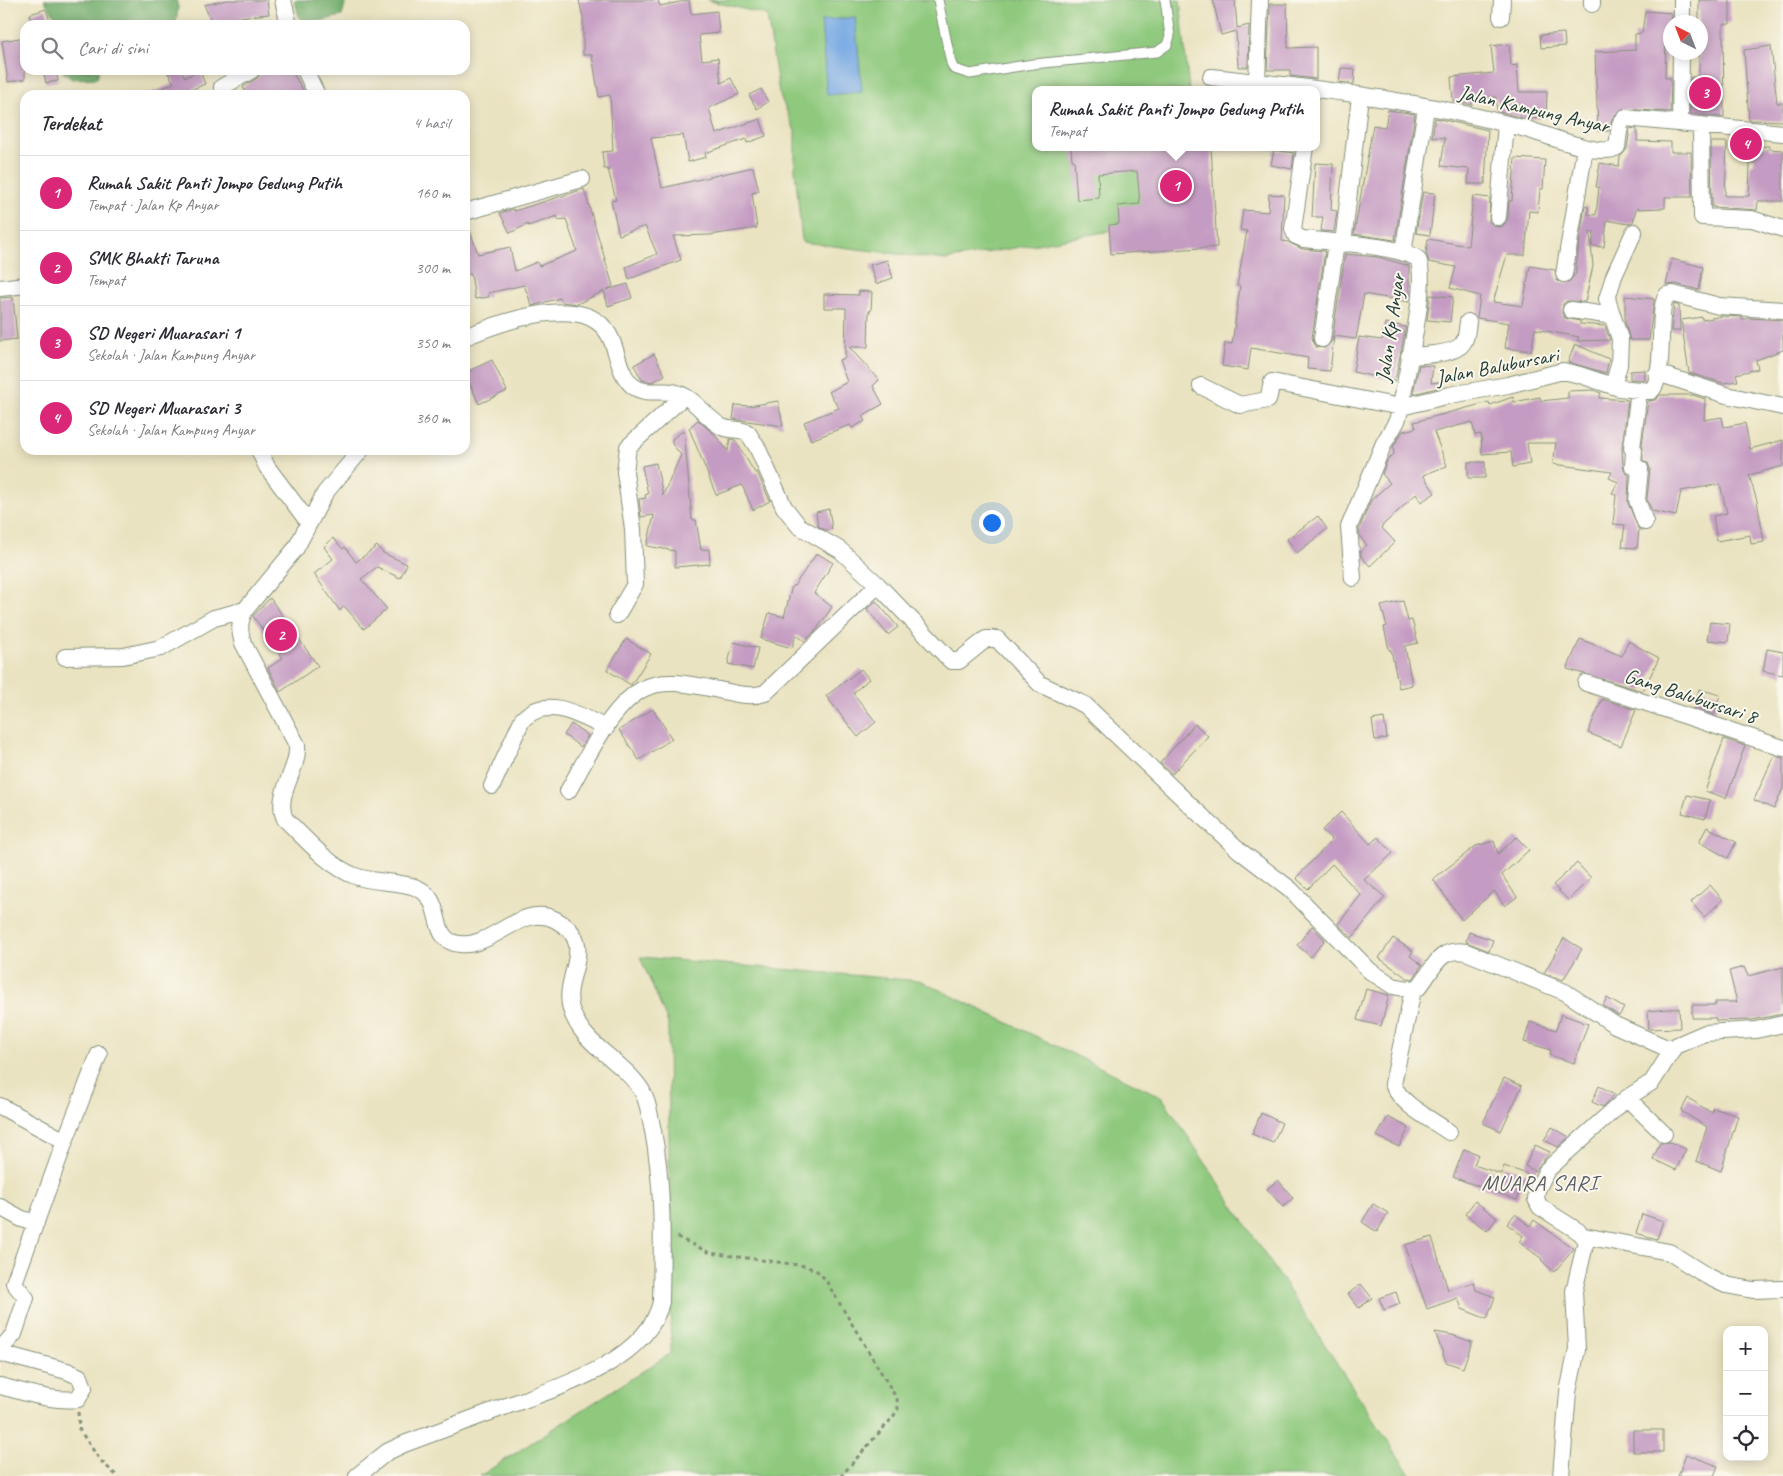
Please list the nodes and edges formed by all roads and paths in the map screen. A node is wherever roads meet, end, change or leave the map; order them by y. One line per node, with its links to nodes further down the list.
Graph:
1 (283, 0): 9 (street)
2 (938, 0): 3 (lane)
3 (1165, 0)
4 (1260, 0): 14 (street)
5 (1502, 0): 8 (street)
6 (1682, 0): 7 (street)
7 (1682, 15)
8 (1501, 17)
9 (288, 20)
10 (1681, 60): 21 (street)
11 (243, 75): 16 (street)
12 (307, 75): 18 (street)
13 (1211, 77): 14 (street)
14 (1257, 82): 15 (street)
15 (1294, 86)
16 (222, 87)
17 (1320, 89): 19 (street)
18 (315, 90)
19 (1360, 96): 20 (street); 32 (street)
20 (1426, 108): 22 (street, Jalan Kampung Anyar); 33 (street, Jalan Kampung Anyar)
21 (1680, 122): 23 (street, Jalan Kampung Anyar); 25 (street, Jalan Kampung Anyar)
22 (1506, 124): 25 (street, Jalan Kampung Anyar); 29 (street)
23 (1702, 125): 24 (street, Jalan Kampung Anyar); 30 (street)
24 (1783, 133)
25 (1585, 148): 34 (street)
26 (1304, 151): 32 (street, Jalan Kp Anyar)
27 (582, 179): 28 (street)
28 (470, 211)
29 (1498, 217)
30 (1783, 229)
31 (1634, 232): 39 (street)
32 (1340, 244): 33 (street, Jalan Kp Anyar); 42 (street)
33 (1403, 253): 43 (street, Jalan Kp Anyar)
34 (1564, 274)
35 (20, 286): 36 (street)
36 (0, 288)
37 (1571, 310): 39 (street)
38 (1783, 310): 44 (street)
39 (1613, 316): 46 (street)
40 (1468, 322): 43 (street)
41 (470, 335): 48 (street)
42 (1322, 339)
43 (1409, 356): 49 (street, Jalan Kp Anyar)
44 (1657, 373): 47 (street); 50 (street)
45 (1201, 386): 49 (street)
46 (1613, 386): 47 (street, Jalan Balubursari); 49 (street, Jalan Balubursari)
47 (1639, 390): 53 (street)
48 (684, 396): 56 (street); 58 (street)
49 (1401, 407): 55 (street, Jalan Kp Anyar)
50 (1783, 407)
51 (261, 455): 54 (street)
52 (356, 455): 54 (street)
53 (1645, 522)
54 (309, 524): 57 (street)
55 (1353, 578)
56 (878, 585): 61 (street); 65 (street)
57 (245, 610): 59 (street); 76 (street)
58 (617, 615)
59 (65, 657)
60 (1586, 683): 62 (street, Gang Balubursari 8)
61 (606, 728): 63 (street); 64 (street)
62 (1783, 748)
63 (492, 786)
64 (568, 791)
65 (1413, 990): 67 (street); 71 (street)
66 (1783, 1024): 67 (street)
67 (1671, 1050): 69 (street)
68 (99, 1054): 73 (street)
69 (1627, 1098): 72 (street); 77 (street)
70 (0, 1106): 73 (street)
71 (1449, 1132)
72 (1664, 1134)
73 (64, 1141): 75 (street)
74 (0, 1207): 75 (street)
75 (36, 1223): 78 (street)
76 (663, 1226): 84 (street); 85 (path)
77 (1584, 1236): 79 (street); 86 (street)
78 (7, 1285): 80 (street)
79 (1783, 1289)
80 (0, 1352): 82 (street)
81 (0, 1386): 82 (street)
82 (66, 1399): 83 (path)
83 (117, 1476)
84 (357, 1476)
85 (841, 1476)
86 (1561, 1476)

